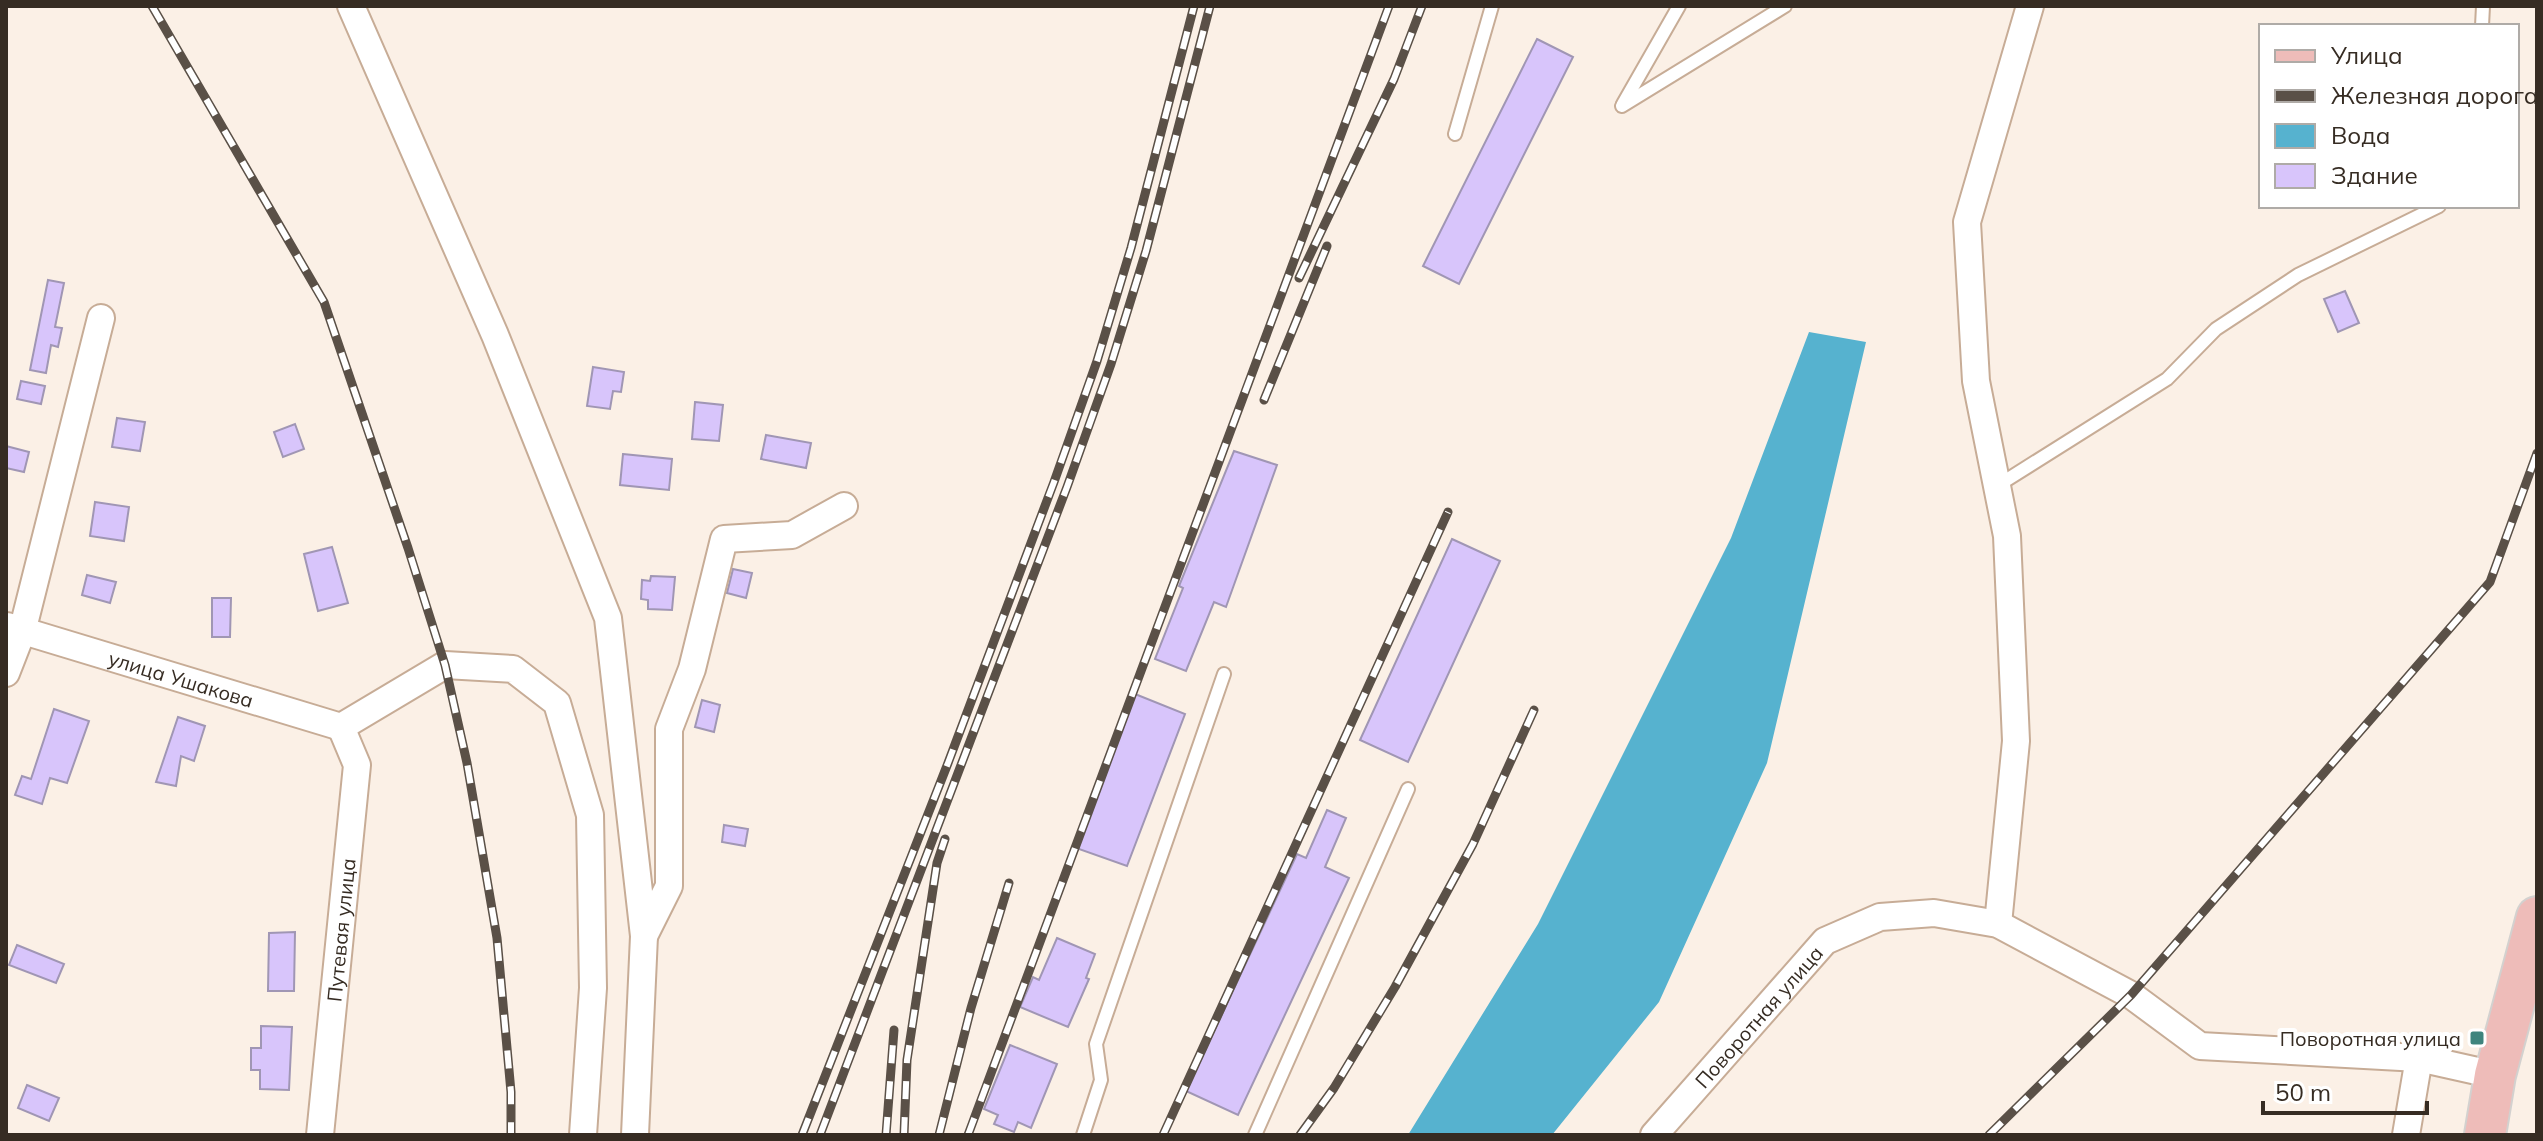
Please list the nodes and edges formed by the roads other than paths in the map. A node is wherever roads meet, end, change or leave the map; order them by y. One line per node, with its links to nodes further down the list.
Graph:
1 (351, 6): 18 (street)
2 (1492, 6): 6 (lane)
3 (1679, 6): 4 (lane)
4 (1785, 6)
5 (2030, 6): 9 (street)
6 (1455, 134)
7 (2435, 208): 9 (lane)
8 (101, 318): 11 (street)
9 (1997, 486): 16 (street)
10 (844, 506): 18 (street)
11 (14, 629): 12 (street); 14 (street, улица Ушакова)
12 (6, 673)
13 (1224, 674): 24 (lane)
14 (341, 727): 21 (street, Путевая улица); 22 (street)
15 (1408, 789): 25 (lane)
16 (1998, 924): 19 (street, Поворотная улица); 26 (street, Поворотная улица)
17 (2535, 931): 20 (main road)
18 (644, 936): 23 (street)
19 (2419, 1058): 20 (street, Поворотная улица); 27 (street)
20 (2495, 1075): 28 (main road)
21 (320, 1135)
22 (583, 1135)
23 (635, 1135)
24 (1083, 1135)
25 (1255, 1135)
26 (1654, 1135)
27 (2406, 1135)
28 (2485, 1135)

